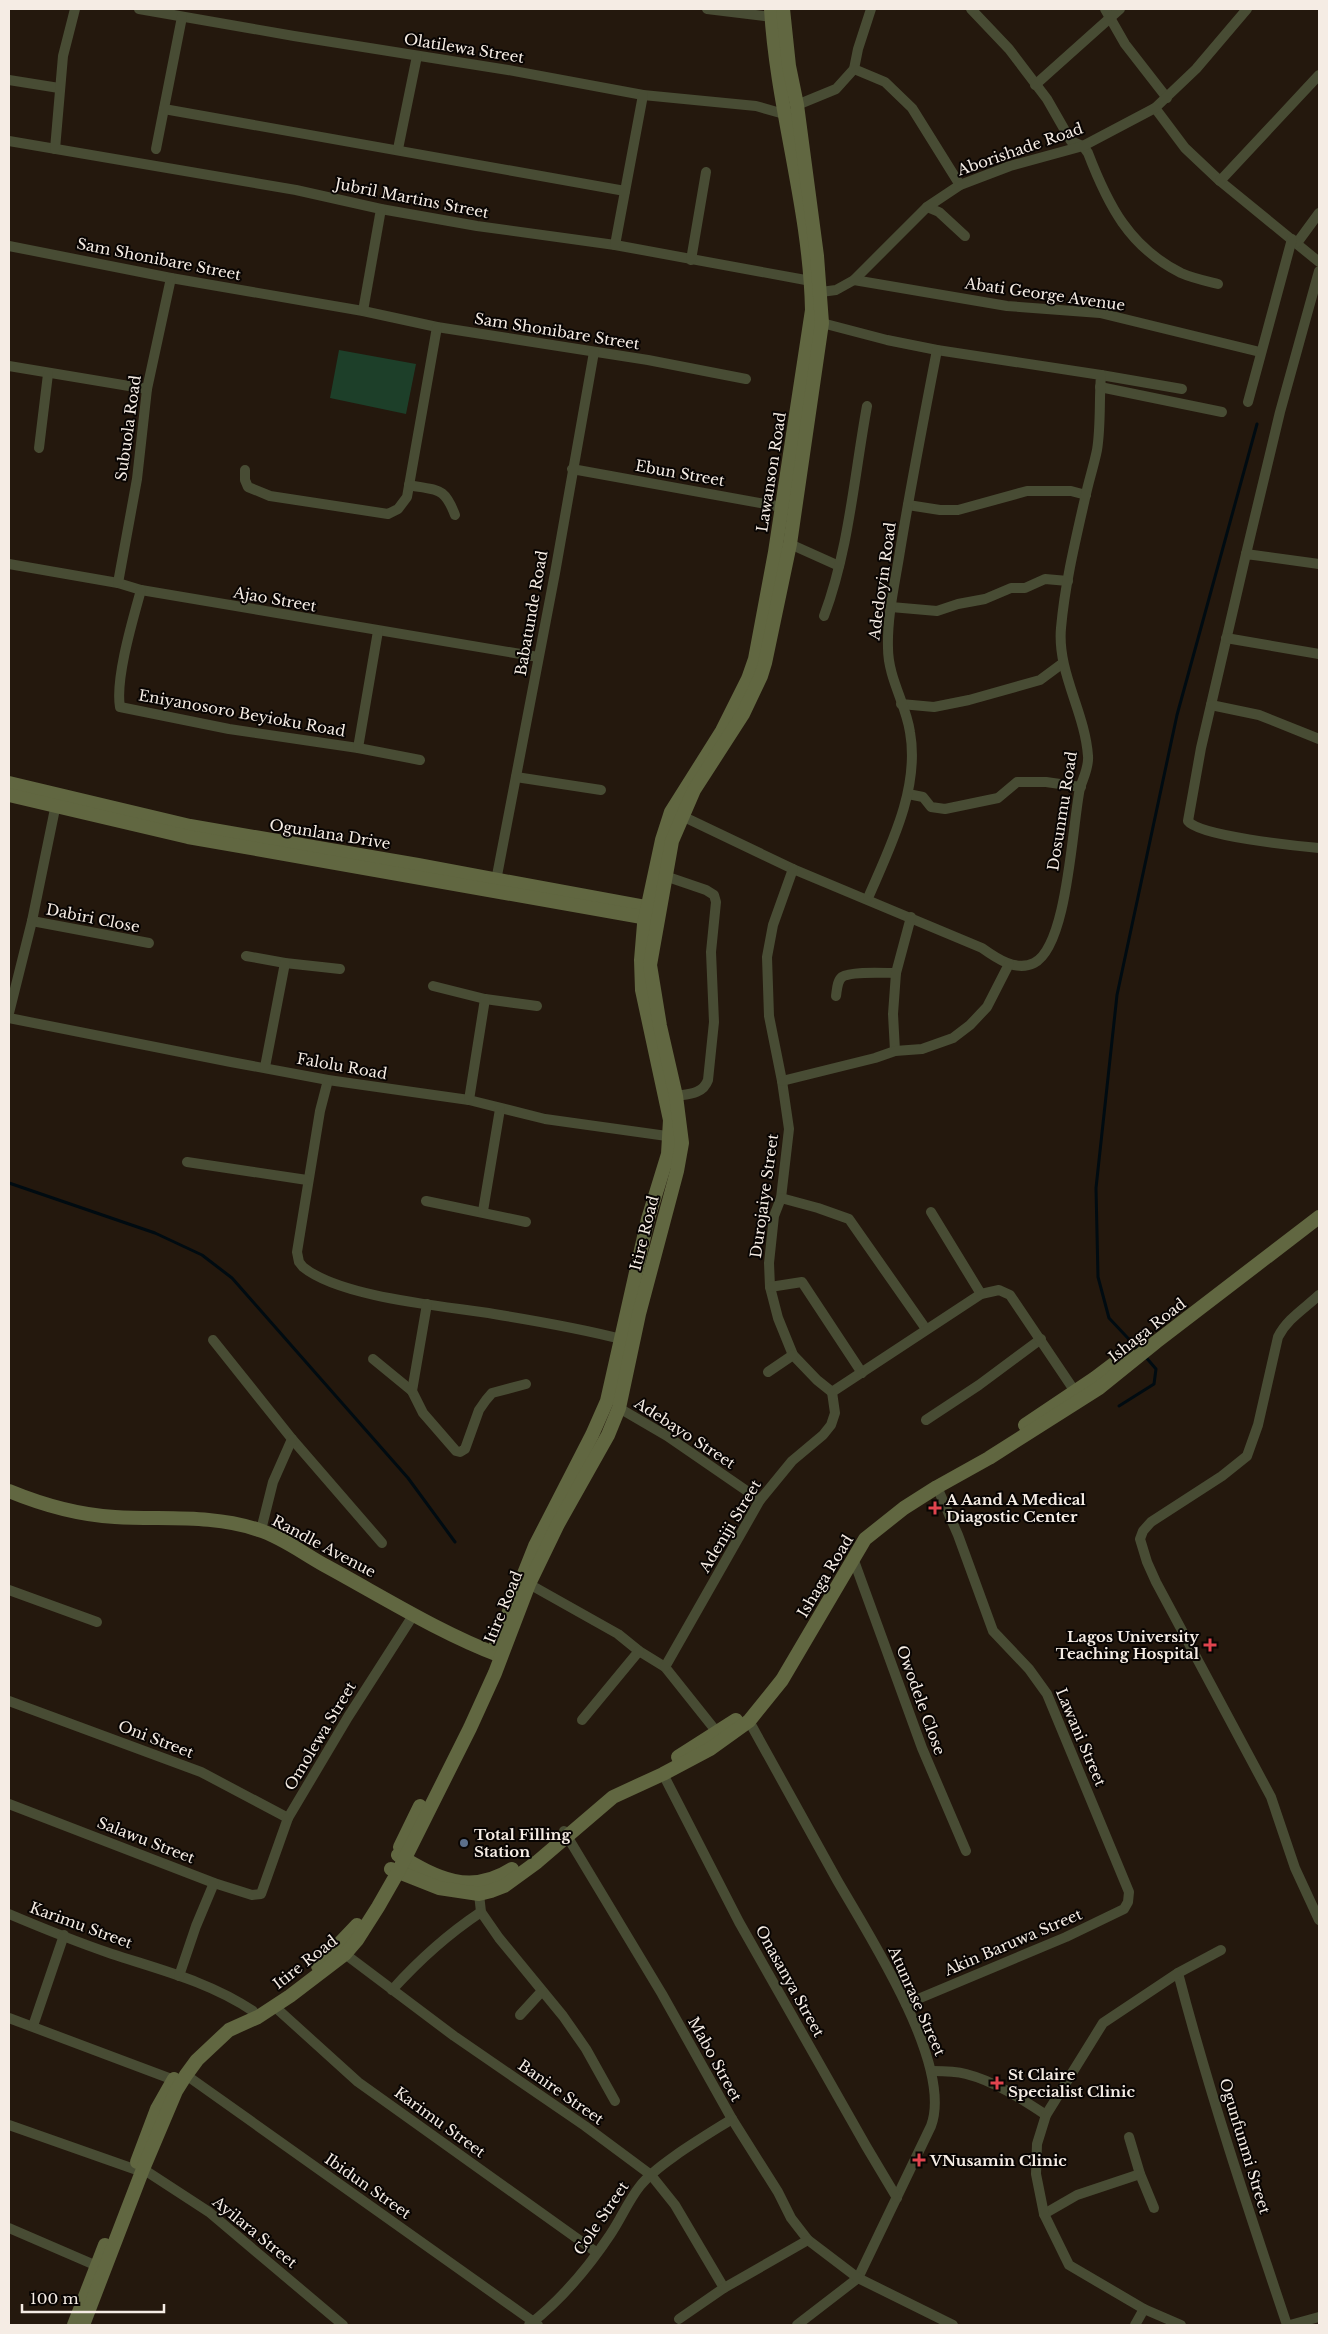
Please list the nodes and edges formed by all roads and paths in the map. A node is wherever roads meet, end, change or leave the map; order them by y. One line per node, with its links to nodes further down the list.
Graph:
1 (75, 9): 16 (street)
2 (140, 9): 10 (street, Olatilewa Street)
3 (707, 9): 8 (street)
4 (871, 9): 12 (street)
5 (971, 9): 15 (street)
6 (1120, 9): 9 (street)
7 (1241, 11): 18 (street, Aborishade Road)
8 (776, 12): 19 (main road, Lawanson Road); 22 (main road, Lawanson Road)
9 (1108, 13): 15 (street); 18 (street)
10 (182, 17): 11 (street, Olatilewa Street); 21 (street)
11 (417, 56): 17 (street, Olatilewa Street); 27 (street)
12 (854, 69): 19 (street); 30 (street)
13 (1319, 75): 29 (street)
14 (9, 80): 16 (street)
15 (1035, 85): 24 (street)
16 (60, 88): 25 (street)
17 (644, 95): 22 (street, Olatilewa Street); 31 (street)
18 (1167, 98): 20 (street, Aborishade Road)
19 (797, 105): 46 (main road, Lawanson Road)
20 (1155, 108): 24 (street, Aborishade Road); 29 (street)
21 (164, 109): 26 (street); 27 (street)
22 (784, 114): 44 (main road, Lawanson Road)
23 (9, 141): 25 (street, Jubril Martins Street)
24 (1083, 146): 30 (street, Aborishade Road); 45 (street)
25 (55, 149): 33 (street, Jubril Martins Street)
26 (156, 149)
27 (398, 149): 31 (street)
28 (706, 172): 39 (street)
29 (1220, 181): 36 (street)
30 (960, 185): 32 (street, Aborishade Road)
31 (625, 191): 37 (street)
32 (927, 207): 35 (street); 43 (street, Aborishade Road)
33 (381, 209): 37 (street, Jubril Martins Street); 47 (street)
34 (1319, 213): 36 (street)
35 (965, 236)
36 (1295, 241): 40 (street); 52 (street)
37 (616, 244): 39 (street, Jubril Martins Street)
38 (9, 246): 42 (street, Sam Shonibare Street)
39 (691, 260): 44 (street, Jubril Martins Street)
40 (1319, 262)
41 (1319, 271): 72 (street)
42 (171, 278): 47 (street, Sam Shonibare Street); 57 (street, Subuola Road)
43 (854, 280): 46 (street, Aborishade Road); 52 (street, Abati George Avenue)
44 (811, 281): 69 (main road, Lawanson Road)
45 (1218, 284)
46 (821, 292): 48 (main road, Lawanson Road)
47 (363, 310): 49 (street, Sam Shonibare Street)
48 (822, 322): 50 (street); 71 (main road, Lawanson Road)
49 (437, 327): 51 (street, Sam Shonibare Street); 66 (street)
50 (937, 350): 55 (street); 68 (street, Adedoyin Road)
51 (594, 352): 56 (street, Sam Shonibare Street); 64 (street, Babatunde Road)
52 (1260, 352): 60 (street)
53 (9, 366): 54 (street)
54 (48, 374): 57 (street); 63 (street)
55 (1102, 375): 58 (street); 59 (street, Dosunmu Road)
56 (746, 379)
57 (148, 389): 77 (street, Subuola Road)
58 (1182, 390)
59 (1100, 391): 62 (street); 67 (street, Dosunmu Road)
60 (1248, 402)
61 (867, 406): 75 (street)
62 (1222, 412)
63 (39, 448)
64 (572, 469): 69 (street, Ebun Street); 85 (street, Babatunde Road)
65 (245, 470): 66 (street)
66 (410, 485): 70 (street)
67 (1086, 495): 68 (street); 76 (street, Dosunmu Road)
68 (908, 504): 79 (street, Adedoyin Road)
69 (782, 507): 80 (main road, Lawanson Road)
70 (455, 515)
71 (790, 544): 75 (street); 80 (main road, Lawanson Road)
72 (1246, 554): 74 (street); 83 (street)
73 (9, 564): 77 (street, Ajao Street)
74 (1319, 564)
75 (839, 566): 81 (street)
76 (1068, 581): 79 (street); 86 (street, Dosunmu Road)
77 (118, 583): 78 (street, Ajao Street)
78 (141, 590): 82 (street, Ajao Street); 90 (street, Eniyanosoro Beyioku Road)
79 (891, 607): 87 (street, Adedoyin Road)
80 (771, 609): 99 (main road, Lawanson Road); 105 (main road, Lawanson Road)
81 (824, 616)
82 (378, 631): 85 (street, Ajao Street); 90 (street)
83 (1226, 638): 84 (street); 88 (street)
84 (1319, 654)
85 (538, 657): 92 (street, Babatunde Road)
86 (1063, 663): 87 (street); 94 (street, Dosunmu Road)
87 (901, 704): 97 (street, Adedoyin Road)
88 (1211, 704): 89 (street); 100 (street)
89 (1319, 739)
90 (358, 748): 91 (street)
91 (420, 760)
92 (516, 777): 95 (street); 103 (street, Babatunde Road)
93 (9, 783): 98 (main road, Ogunlana Drive)
94 (1080, 787): 97 (street); 111 (street, Dosunmu Road)
95 (601, 790)
96 (9, 794): 98 (main road, Ogunlana Drive)
97 (908, 794): 104 (street, Adedoyin Road)
98 (57, 801): 103 (main road, Ogunlana Drive); 107 (street)
99 (682, 816): 101 (street); 102 (main road, Lawanson Road)
100 (1319, 848)
101 (793, 869): 104 (street); 123 (street, Durojaiye Street)
102 (665, 876): 105 (main road, Lawanson Road); 124 (street)
103 (495, 884): 105 (main road, Ogunlana Drive)
104 (868, 898): 106 (street)
105 (654, 913): 124 (main road, Itire Road); 127 (main road, Itire Road)
106 (911, 917): 111 (street); 113 (street)
107 (32, 922): 108 (street, Dabiri Close); 118 (street)
108 (149, 943)
109 (246, 956): 110 (street)
110 (285, 963): 112 (street); 121 (street)
111 (1009, 964): 120 (street)
112 (340, 969)
113 (896, 973): 115 (street); 120 (street)
114 (433, 986): 116 (street)
115 (836, 996)
116 (486, 999): 117 (street); 125 (street)
117 (537, 1006)
118 (9, 1013)
119 (9, 1018): 121 (street, Falolu Road)
120 (895, 1052): 123 (street)
121 (265, 1067): 122 (street, Falolu Road)
122 (328, 1080): 125 (street, Falolu Road); 129 (street)
123 (782, 1081): 130 (street, Durojaiye Street)
124 (676, 1096): 127 (main road, Itire Road)
125 (469, 1100): 126 (street, Falolu Road)
126 (500, 1109): 127 (street, Falolu Road); 133 (street)
127 (676, 1138): 143 (main road, Itire Road); 154 (main road, Itire Road)
128 (187, 1162): 129 (street)
129 (307, 1180): 140 (street)
130 (781, 1198): 137 (street, Durojaiye Street); 141 (street)
131 (426, 1201): 133 (street)
132 (1319, 1207): 142 (main road, Ishaga Road)
133 (483, 1211): 136 (street)
134 (931, 1212): 138 (street)
135 (1319, 1217): 142 (main road, Ishaga Road)
136 (526, 1222)
137 (770, 1287): 146 (street, Durojaiye Street); 149 (street)
138 (982, 1294): 141 (street); 144 (street)
139 (1319, 1295): 186 (street)
140 (427, 1304): 143 (street); 151 (street)
141 (926, 1329): 149 (street)
142 (1154, 1338): 153 (main road, Ishaga Road)
143 (621, 1339): 168 (main road, Itire Road)
144 (1041, 1339): 153 (street); 155 (street)
145 (213, 1340): 156 (street)
146 (793, 1354): 148 (street); 152 (street, Durojaiye Street)
147 (373, 1359): 151 (street)
148 (768, 1372)
149 (862, 1373): 152 (street)
150 (526, 1384): 151 (street)
151 (412, 1391)
152 (832, 1392): 159 (street, Adeniji Street)
153 (1078, 1396): 157 (main road, Ishaga Road); 173 (main road, Ishaga Road)
154 (619, 1408): 159 (street, Adebayo Street); 163 (main road, Itire Road)
155 (926, 1420)
156 (292, 1439): 160 (street); 161 (street)
157 (937, 1487): 162 (main road, Ishaga Road); 183 (street, Lawani Street)
158 (10, 1495): 160 (main road, Randle Avenue)
159 (760, 1500): 169 (street, Adeniji Street)
160 (261, 1530): 165 (main road, Randle Avenue)
161 (382, 1543)
162 (853, 1558): 172 (main road, Ishaga Road); 178 (street, Owodele Close)
163 (529, 1584): 167 (street); 168 (main road, Itire Road)
164 (9, 1590): 166 (street)
165 (414, 1614): 168 (main road, Randle Avenue); 176 (street, Omolewa Street)
166 (98, 1622)
167 (639, 1651): 169 (street); 171 (street)
168 (497, 1654): 179 (main road, Itire Road)
169 (665, 1666): 173 (street)
170 (9, 1700): 176 (street, Oni Street)
171 (582, 1720)
172 (749, 1721): 173 (main road, Ishaga Road); 194 (street, Atunrase Street)
173 (718, 1736): 174 (main road, Ishaga Road); 177 (main road, Ishaga Road)
174 (663, 1774): 177 (main road, Ishaga Road); 210 (street, Onasanya Street)
175 (9, 1804): 181 (street, Salawu Street)
176 (288, 1818): 180 (street, Omolewa Street)
177 (566, 1833): 179 (main road, Ishaga Road); 182 (main road, Ishaga Road); 204 (street, Mabo Street)
178 (966, 1851)
179 (397, 1863): 182 (main road, Ishaga Road); 189 (main road, Itire Road); 196 (main road, Itire Road)
180 (267, 1881): 181 (street, Salawu Street)
181 (214, 1882): 191 (street)
182 (479, 1894): 184 (street)
183 (1128, 1902): 194 (street, Akin Baruwa Street)
184 (481, 1912): 192 (street); 193 (street)
185 (9, 1914): 187 (street, Karimu Street)
186 (1319, 1920)
187 (64, 1935): 191 (street, Karimu Street); 199 (street)
188 (1221, 1950): 190 (street)
189 (345, 1954): 192 (street, Banire Street); 195 (main road, Itire Road)
190 (1178, 1974): 203 (street); 231 (street, Ogunfunmi Street)
191 (179, 1976): 196 (street, Karimu Street)
192 (392, 1990): 209 (street, Banire Street)
193 (542, 1991): 197 (street); 202 (street)
194 (906, 2004): 200 (street, Atunrase Street)
195 (274, 2006): 201 (main road, Itire Road); 216 (street, Karimu Street)
196 (253, 2011): 201 (main road, Itire Road)
197 (520, 2015)
198 (9, 2018): 199 (street, Ibidun Street)
199 (33, 2026): 201 (street, Ibidun Street)
200 (932, 2071): 203 (street); 210 (street, Atunrase Street)
201 (180, 2078): 207 (main road, Itire Road); 223 (street, Ibidun Street)
202 (615, 2101)
203 (1046, 2115): 213 (street)
204 (732, 2119): 209 (street, Cole Street); 215 (street, Mabo Street)
205 (9, 2125): 207 (street, Ayilara Street)
206 (1129, 2137): 208 (street)
207 (139, 2169): 212 (main road, Itire Road); 226 (street, Ayilara Street)
208 (1140, 2174): 211 (street); 213 (street)
209 (651, 2175): 216 (street, Cole Street); 219 (street, Banire Street)
210 (897, 2198): 218 (street, Atunrase Street)
211 (1154, 2208)
212 (122, 2214): 217 (main road); 225 (main road)
213 (1044, 2214): 220 (street)
214 (9, 2228): 217 (street)
215 (808, 2240): 218 (street, Mabo Street); 219 (street)
216 (596, 2252): 223 (street, Cole Street)
217 (96, 2266): 224 (main road)
218 (858, 2278): 227 (street); 228 (street, Mabo Street)
219 (724, 2288): 222 (street)
220 (1144, 2309): 229 (street); 230 (street)
221 (1319, 2316): 231 (street)
222 (679, 2319)
223 (533, 2324)
224 (74, 2325)
225 (84, 2325)
226 (343, 2325)
227 (797, 2325)
228 (953, 2325)
229 (1135, 2325)
230 (1181, 2325)
231 (1293, 2325)

